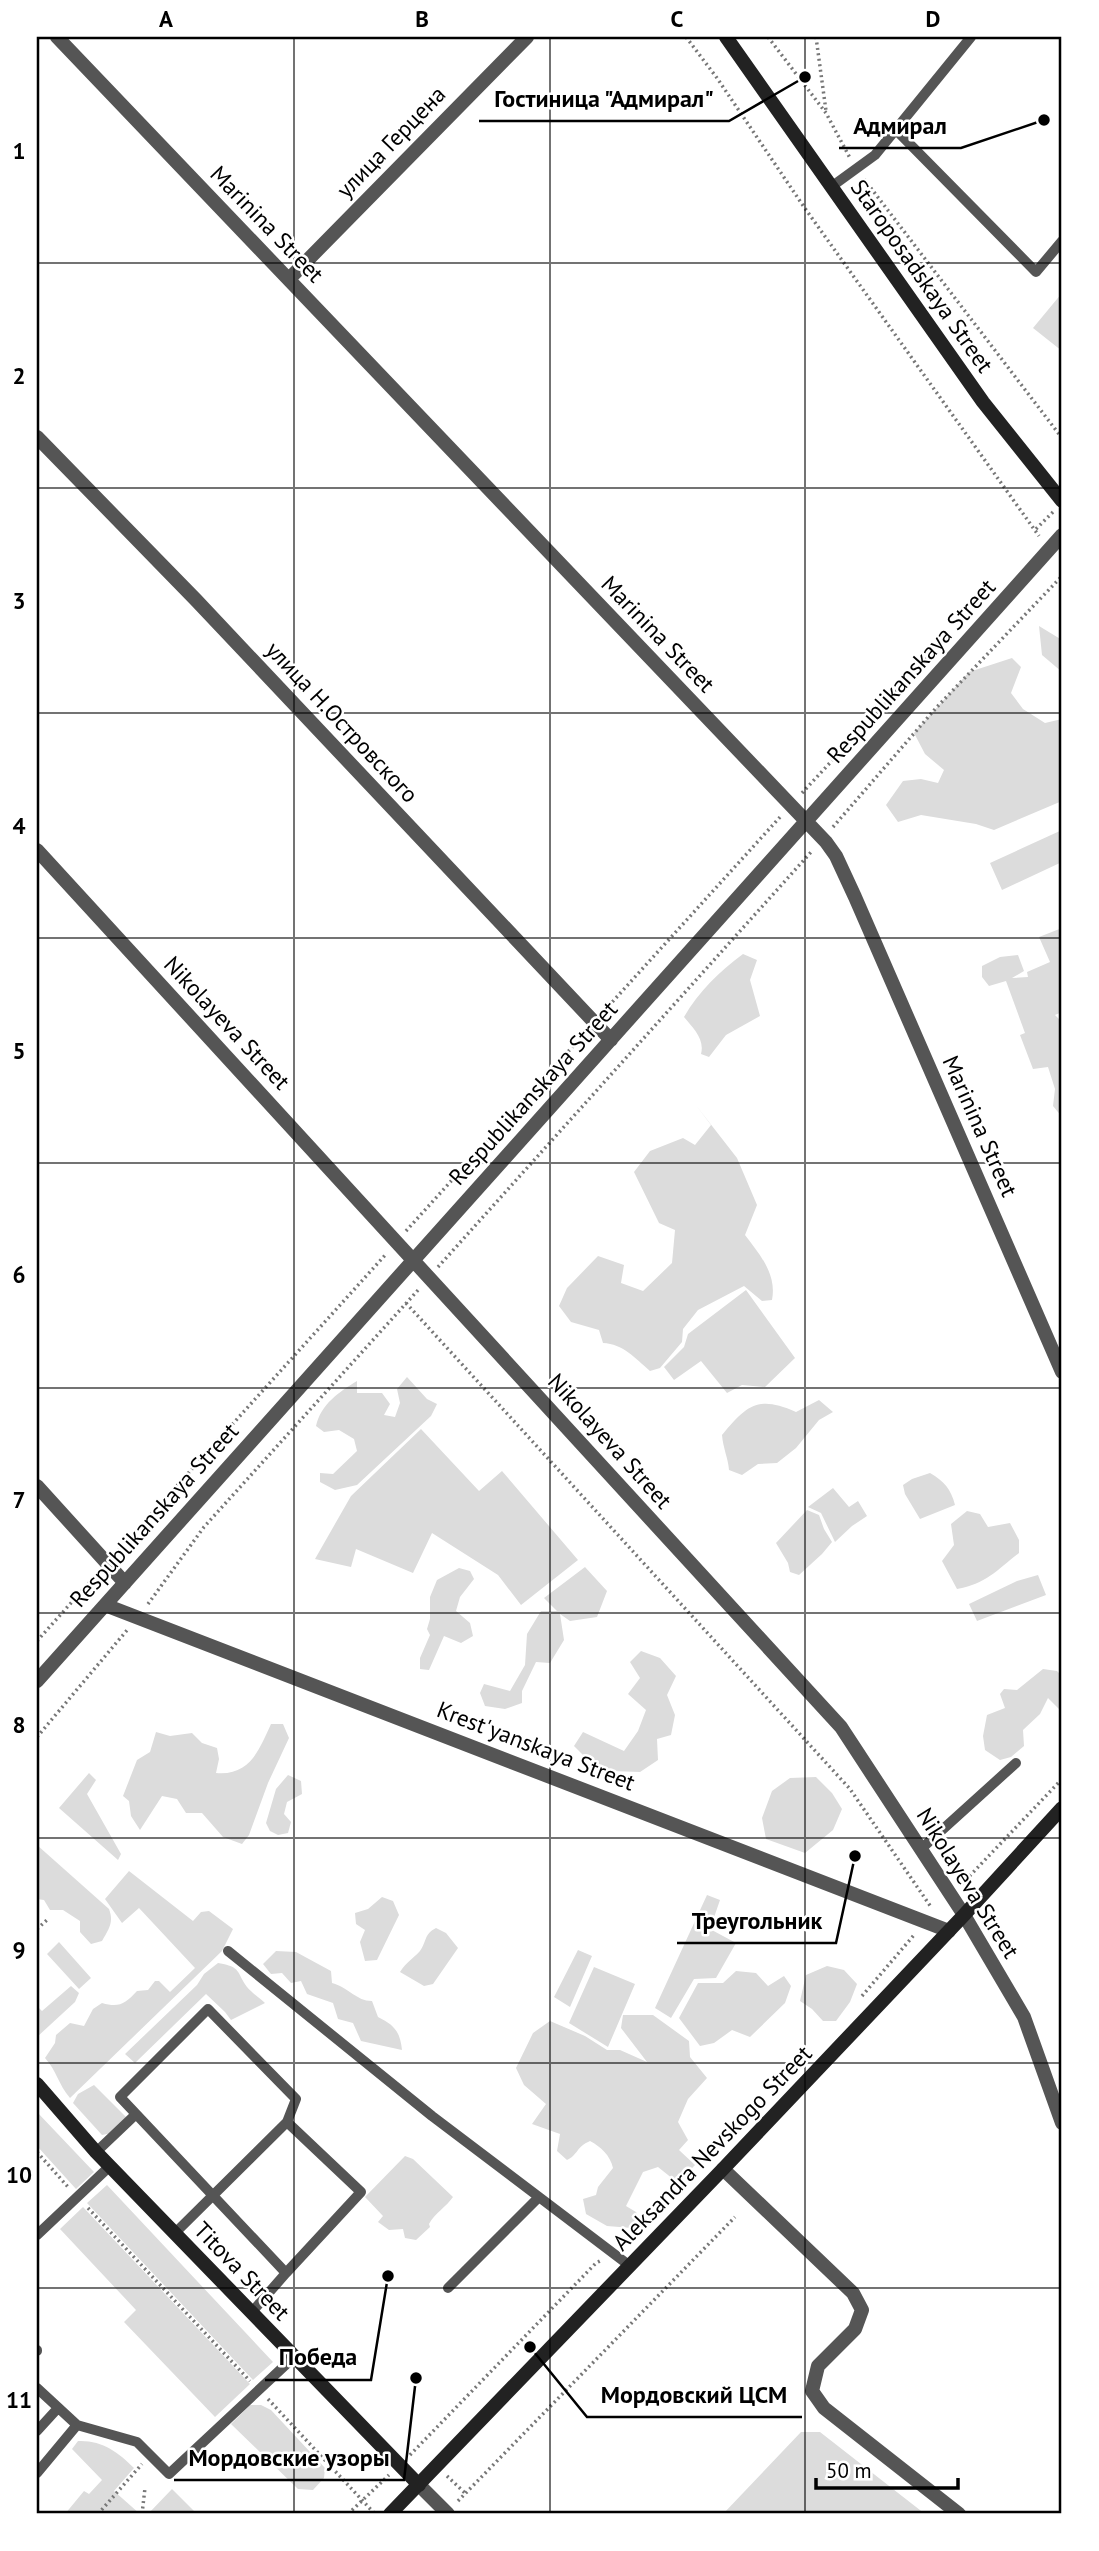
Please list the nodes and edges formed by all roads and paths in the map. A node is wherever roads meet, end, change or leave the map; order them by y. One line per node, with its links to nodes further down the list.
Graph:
1 (57, 37): 13 (street, Marinina Street)
2 (527, 37): 13 (street, улица Герцена)
3 (686, 37): 17 (path)
4 (726, 37): 11 (main road, Staroposadskaya Street)
5 (768, 37): 8 (path)
6 (816, 37): 8 (path)
7 (971, 37): 9 (lane)
8 (826, 113): 10 (path)
9 (896, 130): 10 (lane); 12 (lane)
10 (855, 168): 11 (lane); 15 (path)
11 (831, 187): 16 (main road, Staroposadskaya Street)
12 (1062, 241)
13 (289, 279): 22 (street, Marinina Street)
14 (37, 437): 26 (street, улица Н.Островского)
15 (1062, 438)
16 (1062, 503): 17 (path)
17 (1035, 529): 19 (path)
18 (1062, 535): 23 (street, Respublikanskaya Street)
19 (1039, 537)
20 (1062, 576): 24 (path)
21 (947, 636): 22 (path)
22 (790, 806): 23 (street, Marinina Street); 26 (path)
23 (806, 822): 24 (street, Marinina Street); 27 (street, Respublikanskaya Street)
24 (823, 839): 30 (path); 32 (street, Marinina Street)
25 (37, 850): 28 (street, Nikolayeva Street)
26 (595, 1022): 27 (street, улица Н.Островского); 28 (path)
27 (611, 1040): 29 (street, Respublikanskaya Street)
28 (397, 1241): 29 (street, Nikolayeva Street); 34 (path)
29 (414, 1259): 30 (street, Nikolayeva Street); 35 (street, Respublikanskaya Street)
30 (430, 1277): 31 (path); 44 (street, Nikolayeva Street)
31 (406, 1303): 37 (path); 48 (path)
32 (1062, 1372)
33 (37, 1486): 34 (street)
34 (107, 1563): 35 (street); 38 (path)
35 (125, 1583): 36 (street, Respublikanskaya Street)
36 (105, 1605): 37 (street, Krest'yanskaya Street); 39 (street, Respublikanskaya Street)
37 (139, 1616): 40 (path); 48 (street, Krest'yanskaya Street)
38 (37, 1641)
39 (37, 1681)
40 (37, 1737)
41 (1016, 1763): 44 (lane)
42 (1062, 1779): 45 (path)
43 (1062, 1808): 46 (main road, Aleksandra Nevskogo Street)
44 (920, 1849): 45 (street, Nikolayeva Street)
45 (949, 1894): 46 (street, Nikolayeva Street)
46 (964, 1915): 50 (main road, Aleksandra Nevskogo Street); 56 (street, Nikolayeva Street)
47 (48, 1919): 49 (path)
48 (925, 1922): 50 (street, Krest'yanskaya Street); 52 (path)
49 (37, 1929)
50 (949, 1931): 60 (main road, Aleksandra Nevskogo Street)
51 (228, 1951): 63 (lane)
52 (859, 2000)
53 (37, 2084): 58 (main road, Titova Street)
54 (136, 2114): 55 (lane); 58 (lane); 61 (lane)
55 (287, 2122): 61 (lane); 69 (lane)
56 (1062, 2123)
57 (37, 2152): 62 (path)
58 (96, 2152): 59 (main road, Titova Street)
59 (110, 2166): 62 (lane); 65 (main road, Titova Street)
60 (723, 2169): 68 (main road, Aleksandra Nevskogo Street); 90 (street)
61 (213, 2195): 65 (lane); 69 (lane)
62 (78, 2197): 66 (lane); 74 (path)
63 (539, 2197): 67 (lane); 70 (lane)
64 (735, 2217): 84 (path)
65 (175, 2233): 71 (main road, Titova Street)
66 (37, 2235)
67 (616, 2255): 68 (lane); 79 (path)
68 (630, 2266): 81 (main road, Aleksandra Nevskogo Street)
69 (286, 2273): 71 (lane)
70 (448, 2288)
71 (251, 2313): 72 (main road, Titova Street)
72 (294, 2357): 74 (lane); 79 (main road, Titova Street)
73 (37, 2388): 75 (lane)
74 (258, 2389): 78 (lane); 83 (path)
75 (58, 2408): 76 (lane); 77 (lane)
76 (77, 2425): 78 (lane); 80 (lane)
77 (37, 2431)
78 (150, 2455): 85 (path)
79 (399, 2466): 81 (main road, Titova Street); 83 (path)
80 (37, 2473)
81 (419, 2485): 84 (street); 89 (main road, Aleksandra Nevskogo Street)
82 (145, 2488): 86 (path)
83 (362, 2500): 87 (path); 88 (path)
84 (447, 2513)
85 (98, 2514)
86 (142, 2514)
87 (348, 2514)
88 (375, 2514)
89 (390, 2514)
90 (959, 2514)

